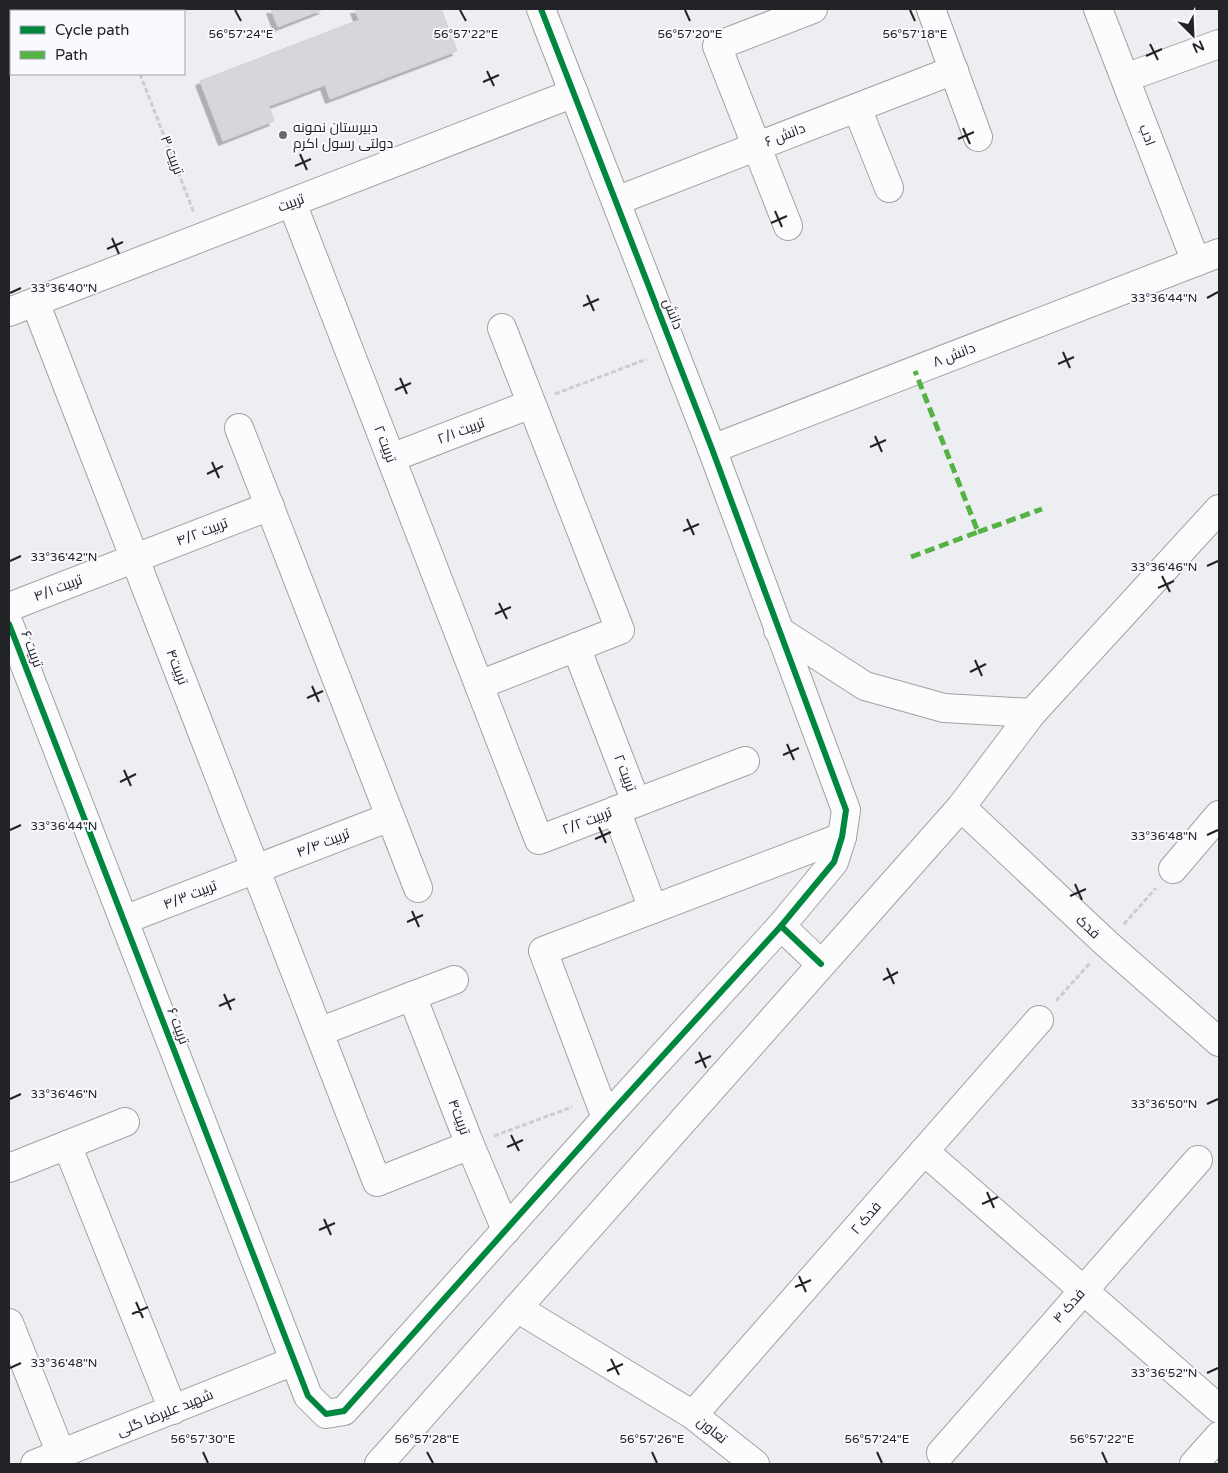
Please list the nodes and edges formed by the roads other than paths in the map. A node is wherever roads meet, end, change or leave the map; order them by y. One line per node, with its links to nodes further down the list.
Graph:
1 (541, 9): 8 (street, دانش)
2 (813, 9): 11 (street)
3 (931, 9): 6 (street)
4 (1098, 9): 7 (street, ادب)
5 (1219, 44): 7 (street)
6 (954, 70): 9 (street, دانش ۶); 10 (street)
7 (1125, 78): 16 (street, ادب)
8 (574, 93): 13 (street, دانش); 14 (street, تربیت)
9 (857, 108): 11 (street, دانش ۶); 12 (street)
10 (978, 137)
11 (756, 146): 13 (street, دانش ۶); 15 (street)
12 (889, 188)
13 (616, 201): 22 (street, دانش)
14 (292, 202): 17 (street, تربیت); 23 (street, تربیت ۲)
15 (788, 226)
16 (1208, 257): 22 (street, دانش ۸)
17 (35, 302): 18 (street, تربیت); 26 (street, تربیت۴)
18 (9, 312)
19 (502, 328): 20 (street)
20 (531, 404): 23 (street, تربیت ۲/۱); 30 (street)
21 (239, 428): 24 (street)
22 (712, 449): 29 (street, دانش)
23 (391, 458): 31 (street, تربیت ۲)
24 (270, 506): 26 (street, تربیت ۴/۲); 37 (street)
25 (1219, 509): 32 (street)
26 (135, 558): 27 (street, تربیت ۴/۱); 41 (street, تربیت۴)
27 (9, 608)
28 (9, 624): 44 (street, تربیت ۶)
29 (778, 630): 32 (street); 38 (street, دانش)
30 (576, 647): 31 (street); 34 (street, تربیت ۲)
31 (479, 685): 39 (street, تربیت ۲)
32 (1032, 713): 35 (street)
33 (745, 761): 34 (street, تربیت ۲/۲)
34 (626, 806): 39 (street, تربیت ۲/۲); 43 (street, تربیت ۲)
35 (961, 807): 46 (street); 51 (street, فدک)
36 (1219, 815): 40 (street)
37 (390, 817): 41 (street, تربیت ۴/۴); 42 (street)
38 (842, 837): 43 (street); 45 (street, دانش)
39 (539, 840)
40 (1173, 868)
41 (256, 869): 44 (street, تربیت ۴/۳); 50 (street, تربیت۴)
42 (418, 888)
43 (653, 909): 52 (street)
44 (124, 920): 63 (street, تربیت ۶)
45 (781, 926): 46 (street); 52 (street, دانش)
46 (821, 964): 61 (street)
47 (454, 980): 48 (street)
48 (412, 996): 50 (street); 55 (street, تربیت۴)
49 (1039, 1020): 56 (street, فدک ۲)
50 (319, 1032): 55 (street, تربیت۴)
51 (1219, 1042)
52 (602, 1107): 59 (street, دانش)
53 (125, 1122): 54 (street)
54 (67, 1145): 58 (street); 65 (street)
55 (470, 1145): 59 (street)
56 (924, 1152): 60 (street); 67 (street, فدک ۲)
57 (1198, 1160): 60 (street, فدک ۴)
58 (9, 1168)
59 (506, 1230): 66 (street, دانش)
60 (1084, 1290): 64 (street); 69 (street, فدک ۴)
61 (517, 1308): 67 (street, تعاون); 72 (street)
62 (9, 1323): 70 (street)
63 (294, 1361): 65 (street, شهید علیرضا گلی); 66 (street, تربیت ۶)
64 (1219, 1409)
65 (173, 1410): 70 (street, شهید علیرضا گلی)
66 (344, 1411)
67 (693, 1415): 73 (street, تعاون)
68 (1219, 1436): 74 (street)
69 (941, 1453)
70 (61, 1454): 71 (street, شهید علیرضا گلی)
71 (35, 1464)
72 (379, 1464)
73 (754, 1464)
74 (1194, 1464)

